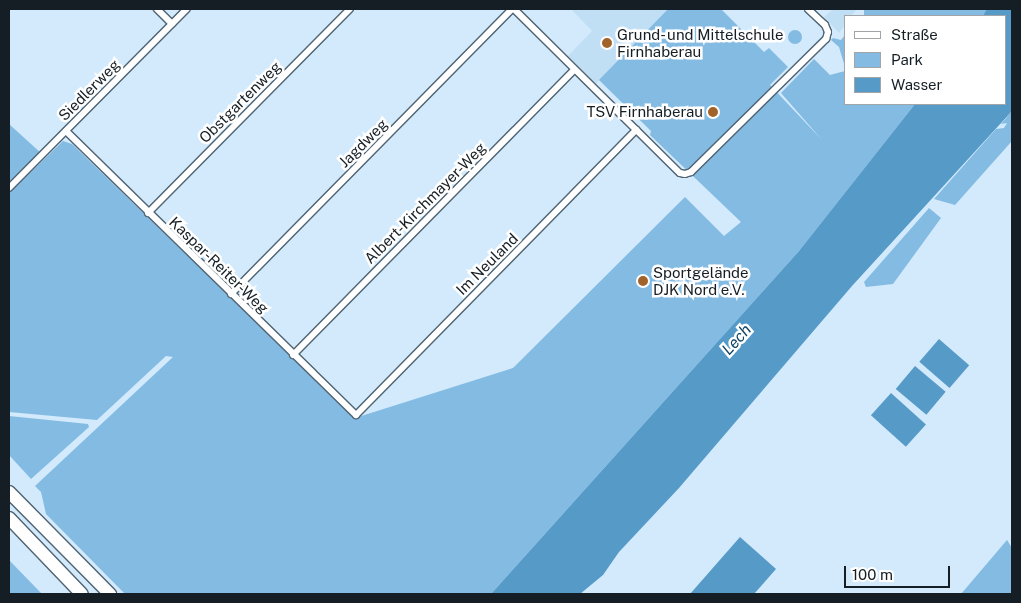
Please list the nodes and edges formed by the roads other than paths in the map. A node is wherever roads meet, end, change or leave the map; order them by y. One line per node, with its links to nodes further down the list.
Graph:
1 (157, 9): 6 (street)
2 (186, 9): 6 (street, Siedlerweg)
3 (350, 9): 11 (street, Obstgartenweg)
4 (513, 9): 7 (street); 12 (street, Jagdweg)
5 (808, 9): 8 (street)
6 (172, 24): 9 (street, Siedlerweg)
7 (574, 70): 8 (street); 13 (street, Albert-Kirchmayer-Weg)
8 (636, 130): 14 (street, Im Neuland)
9 (66, 131): 10 (street, Siedlerweg); 11 (street, Kaspar-Reiter-Weg)
10 (9, 188)
11 (148, 213): 12 (street, Kaspar-Reiter-Weg)
12 (231, 294): 13 (street, Kaspar-Reiter-Weg)
13 (293, 355): 14 (street, Kaspar-Reiter-Weg)
14 (356, 415)
15 (9, 492): 18 (highway)
16 (9, 518): 17 (highway)
17 (82, 594)
18 (110, 594)

